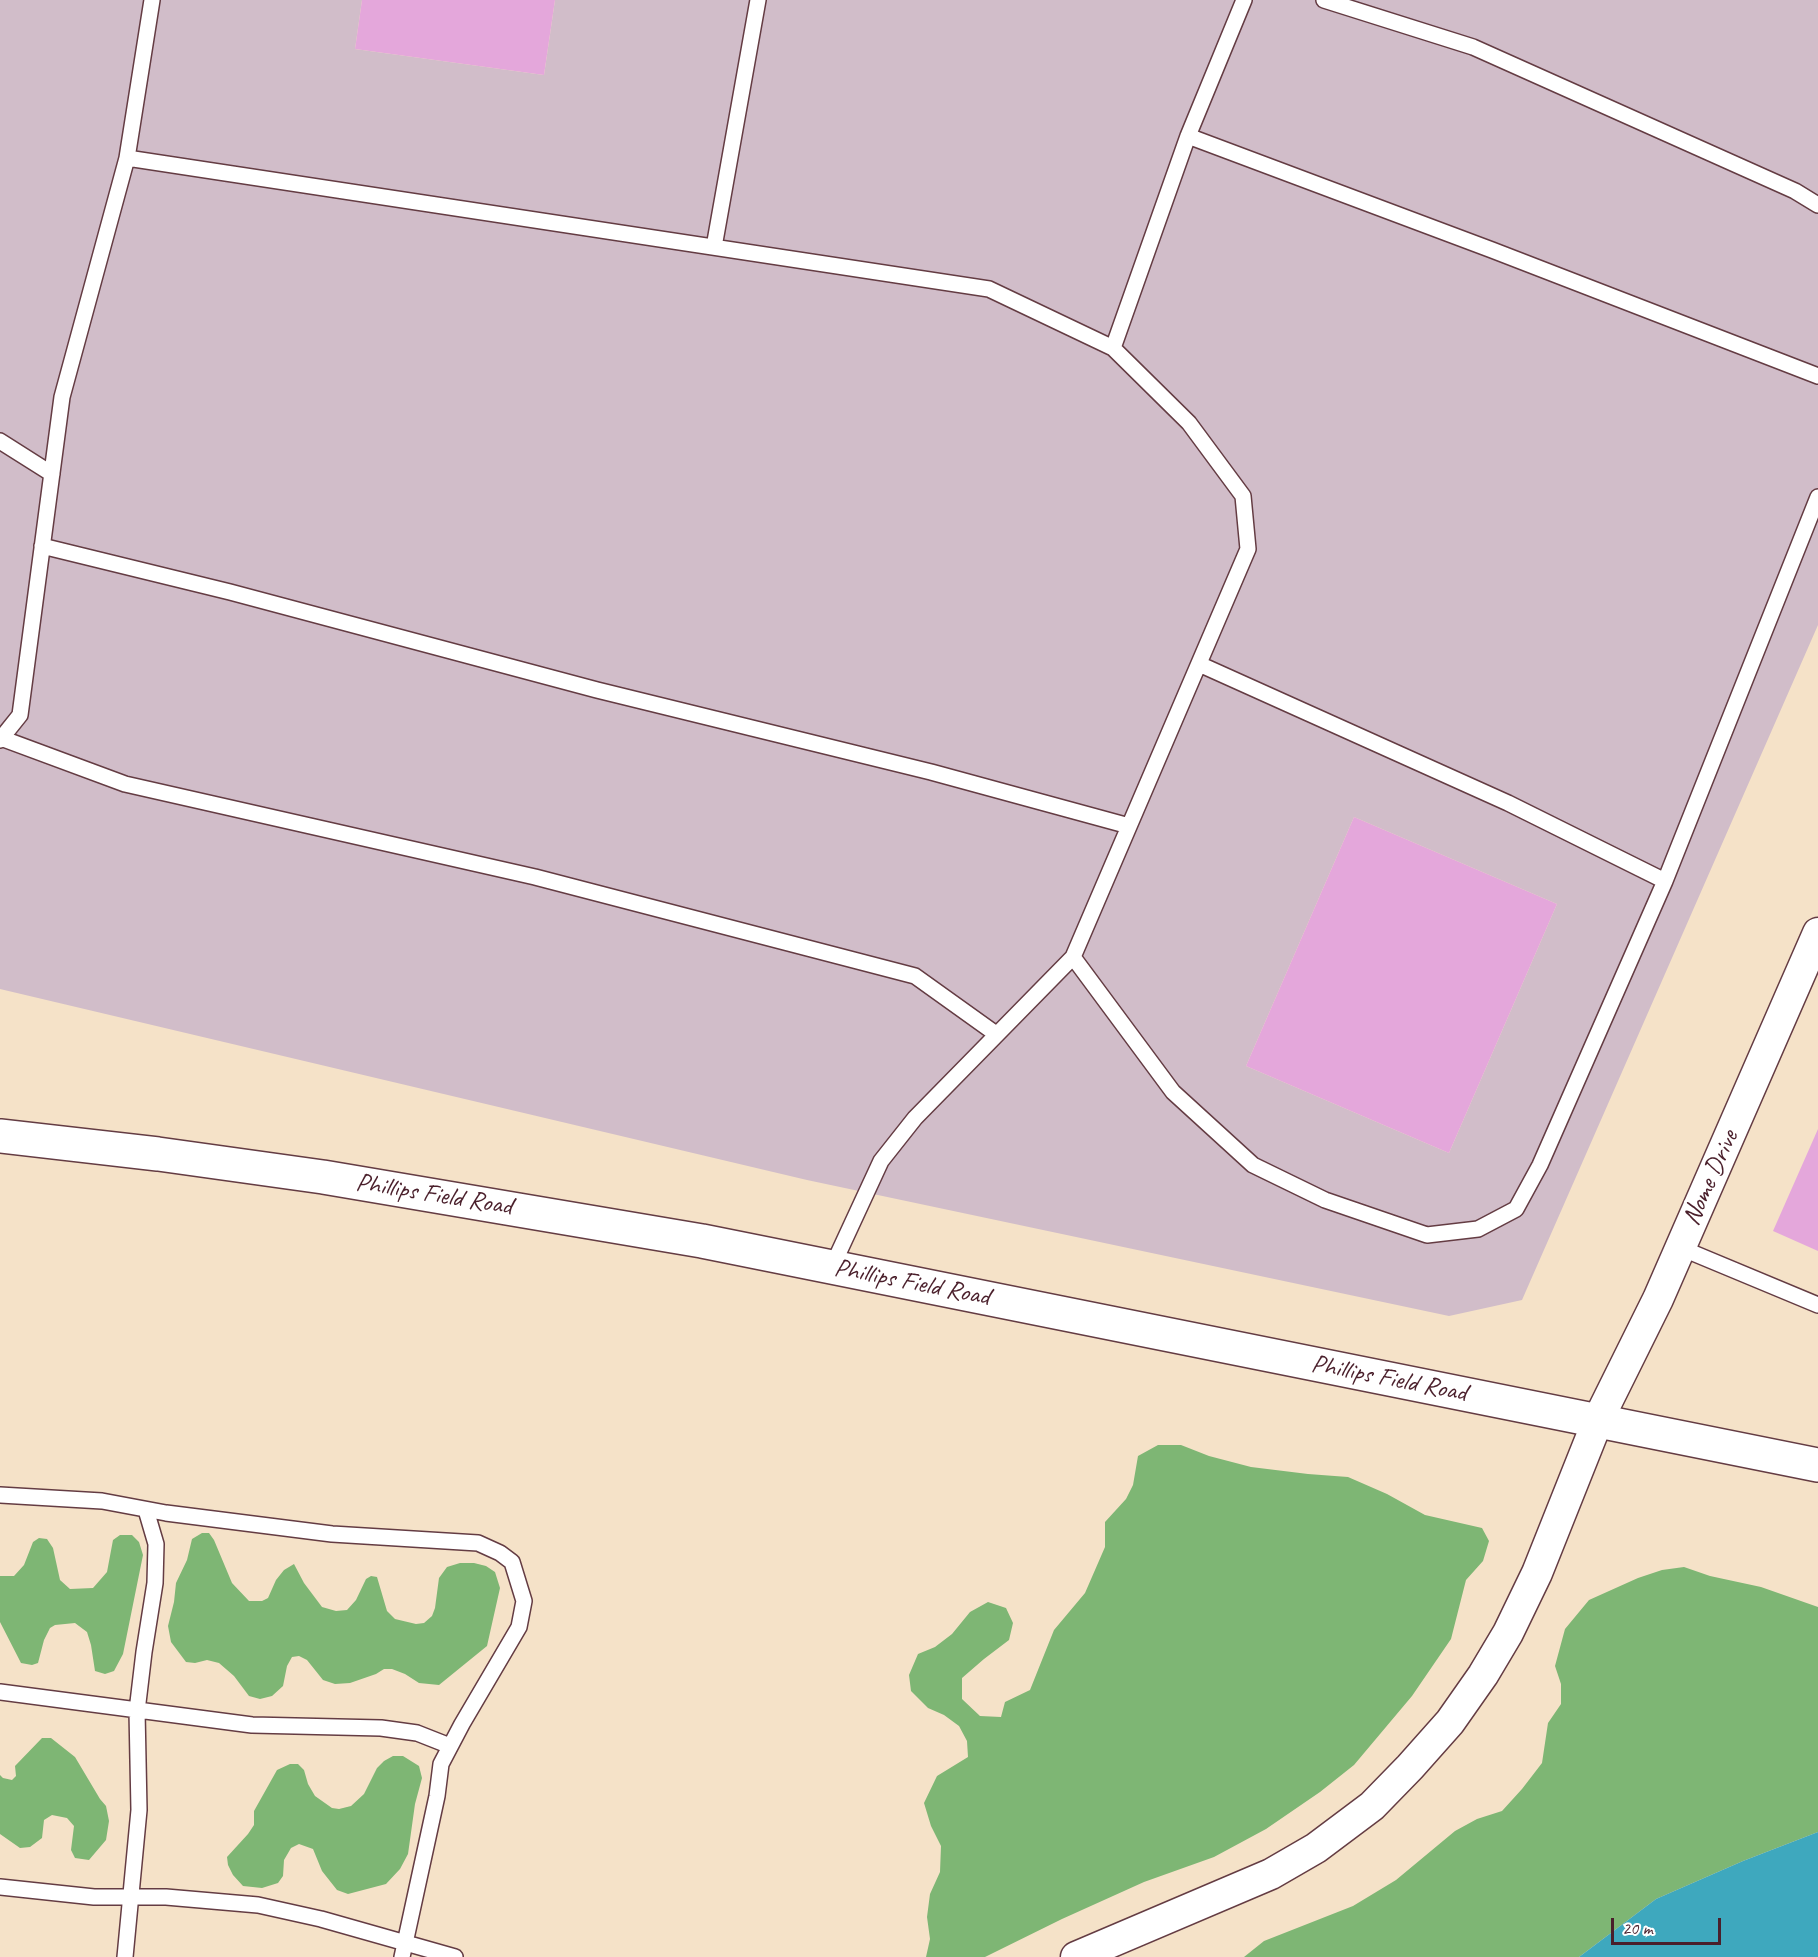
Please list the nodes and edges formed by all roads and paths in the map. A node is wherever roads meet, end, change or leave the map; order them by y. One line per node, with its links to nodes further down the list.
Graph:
1 (152, 0): 6 (lane)
2 (758, 0): 8 (lane)
3 (1244, 0): 5 (lane)
4 (1324, 0): 7 (lane)
5 (1188, 136): 9 (lane); 10 (lane)
6 (128, 158): 8 (lane); 12 (lane)
7 (1818, 205)
8 (714, 247): 9 (lane)
9 (1113, 348): 15 (lane)
10 (1818, 376)
11 (0, 441): 12 (lane)
12 (52, 474): 14 (lane)
13 (1818, 497): 18 (lane)
14 (42, 546): 16 (lane); 17 (lane)
15 (1199, 664): 17 (lane); 18 (lane)
16 (1, 739): 21 (lane)
17 (1130, 826): 20 (lane)
18 (1665, 881): 20 (lane)
19 (1818, 933): 23 (street, Nome Drive)
20 (1073, 957): 21 (lane)
21 (996, 1034): 24 (lane)
22 (0, 1136): 24 (street, Phillips Field Road)
23 (1681, 1248): 25 (lane); 26 (street, Nome Drive)
24 (832, 1267): 26 (street, Phillips Field Road)
25 (1818, 1305)
26 (1598, 1420): 27 (street, Phillips Field Road); 38 (street, Nome Drive)
27 (1818, 1465)
28 (0, 1496): 29 (lane)
29 (146, 1510): 31 (lane); 32 (lane)
30 (0, 1692): 31 (lane)
31 (137, 1711): 32 (lane); 34 (lane)
32 (450, 1746): 35 (lane)
33 (0, 1887): 34 (lane)
34 (130, 1897): 35 (lane); 36 (lane)
35 (404, 1949): 37 (lane)
36 (125, 1957)
37 (455, 1957)
38 (1076, 1957)

